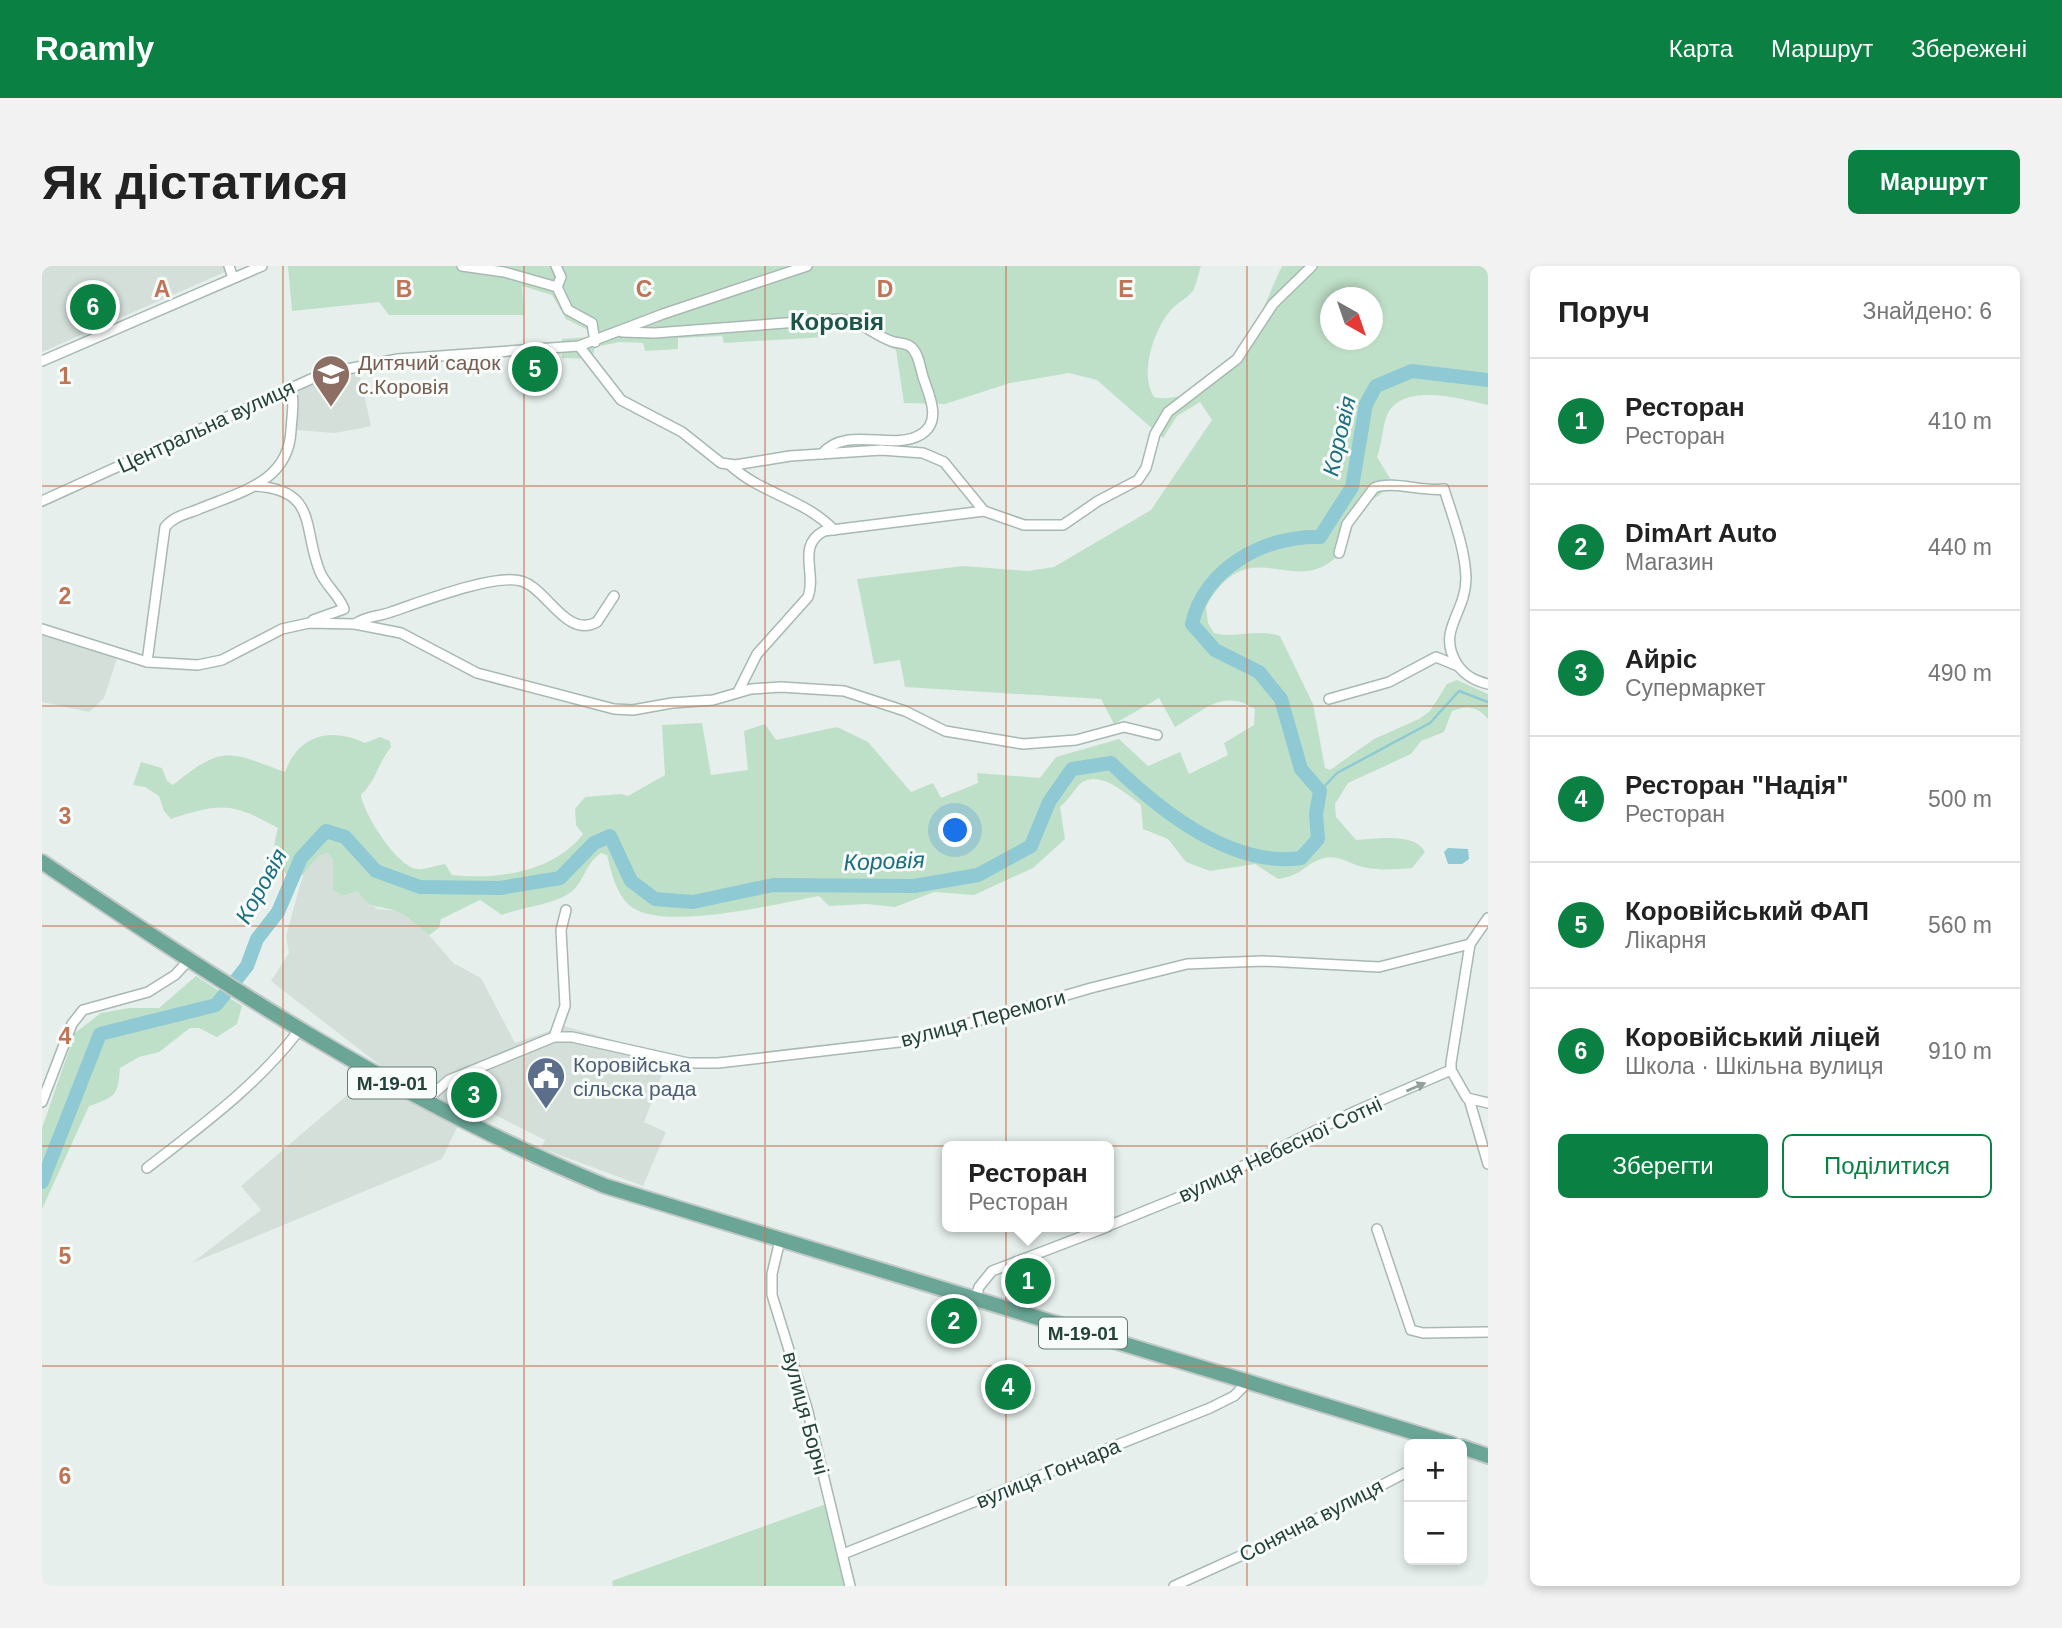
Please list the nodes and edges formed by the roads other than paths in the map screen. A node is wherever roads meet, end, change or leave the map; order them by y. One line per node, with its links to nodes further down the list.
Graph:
1 (229, 266): 7 (street)
2 (262, 266): 7 (street)
3 (462, 266): 8 (street)
4 (556, 266): 8 (street)
5 (807, 266): 9 (street)
6 (1312, 266): 18 (street)
7 (233, 278): 12 (street)
8 (557, 287): 10 (street)
9 (621, 332): 10 (street, Центральна вулиця); 14 (street, Центральна вулиця)
10 (595, 342): 11 (street, Центральна вулиця)
11 (579, 346): 13 (street, Центральна вулиця); 15 (street)
12 (42, 361)
13 (290, 386): 16 (street); 17 (street, Центральна вулиця)
14 (822, 454): 15 (street); 18 (street)
15 (730, 465): 19 (street)
16 (254, 486): 22 (street); 25 (street)
17 (42, 501)
18 (984, 511): 19 (street)
19 (834, 530): 28 (street)
20 (1339, 553): 26 (street)
21 (614, 596): 23 (street)
22 (309, 623): 23 (street); 25 (street)
23 (355, 624): 28 (street)
24 (42, 629): 25 (street)
25 (147, 662)
26 (1458, 666): 27 (street); 29 (street)
27 (1488, 684)
28 (738, 692): 30 (street)
29 (1329, 699)
30 (1157, 735)
31 (42, 862): 35 (main road, М-19-01)
32 (566, 910): 37 (street)
33 (1487, 922): 34 (street)
34 (1470, 944): 37 (street, вулиця Перемоги); 38 (street)
35 (189, 960): 36 (main road, М-19-01); 41 (street)
36 (300, 1029): 40 (main road, М-19-01); 44 (street)
37 (554, 1037): 40 (street, вулиця Перемоги)
38 (1451, 1070): 39 (street); 45 (street, вулиця Небесної Сотні, one-way to 38)
39 (1468, 1098): 42 (street); 43 (street)
40 (425, 1101): 48 (main road, М-19-01)
41 (42, 1102)
42 (1488, 1102)
43 (1488, 1164)
44 (147, 1168)
45 (1114, 1224)
46 (1377, 1229): 50 (street)
47 (1095, 1232): 49 (street, вулиця Небесної Сотні)
48 (780, 1240): 49 (main road, М-19-01); 56 (street, вулиця Борчі)
49 (975, 1300): 51 (main road, М-19-01)
50 (1488, 1332)
51 (1248, 1382): 52 (main road, М-19-01); 56 (street, вулиця Гончара)
52 (1436, 1439)
53 (1467, 1449): 54 (main road)
54 (1488, 1456)
55 (1404, 1474): 58 (street, Сонячна вулиця)
56 (843, 1554): 57 (street, вулиця Борчі)
57 (850, 1586)
58 (1174, 1586)

